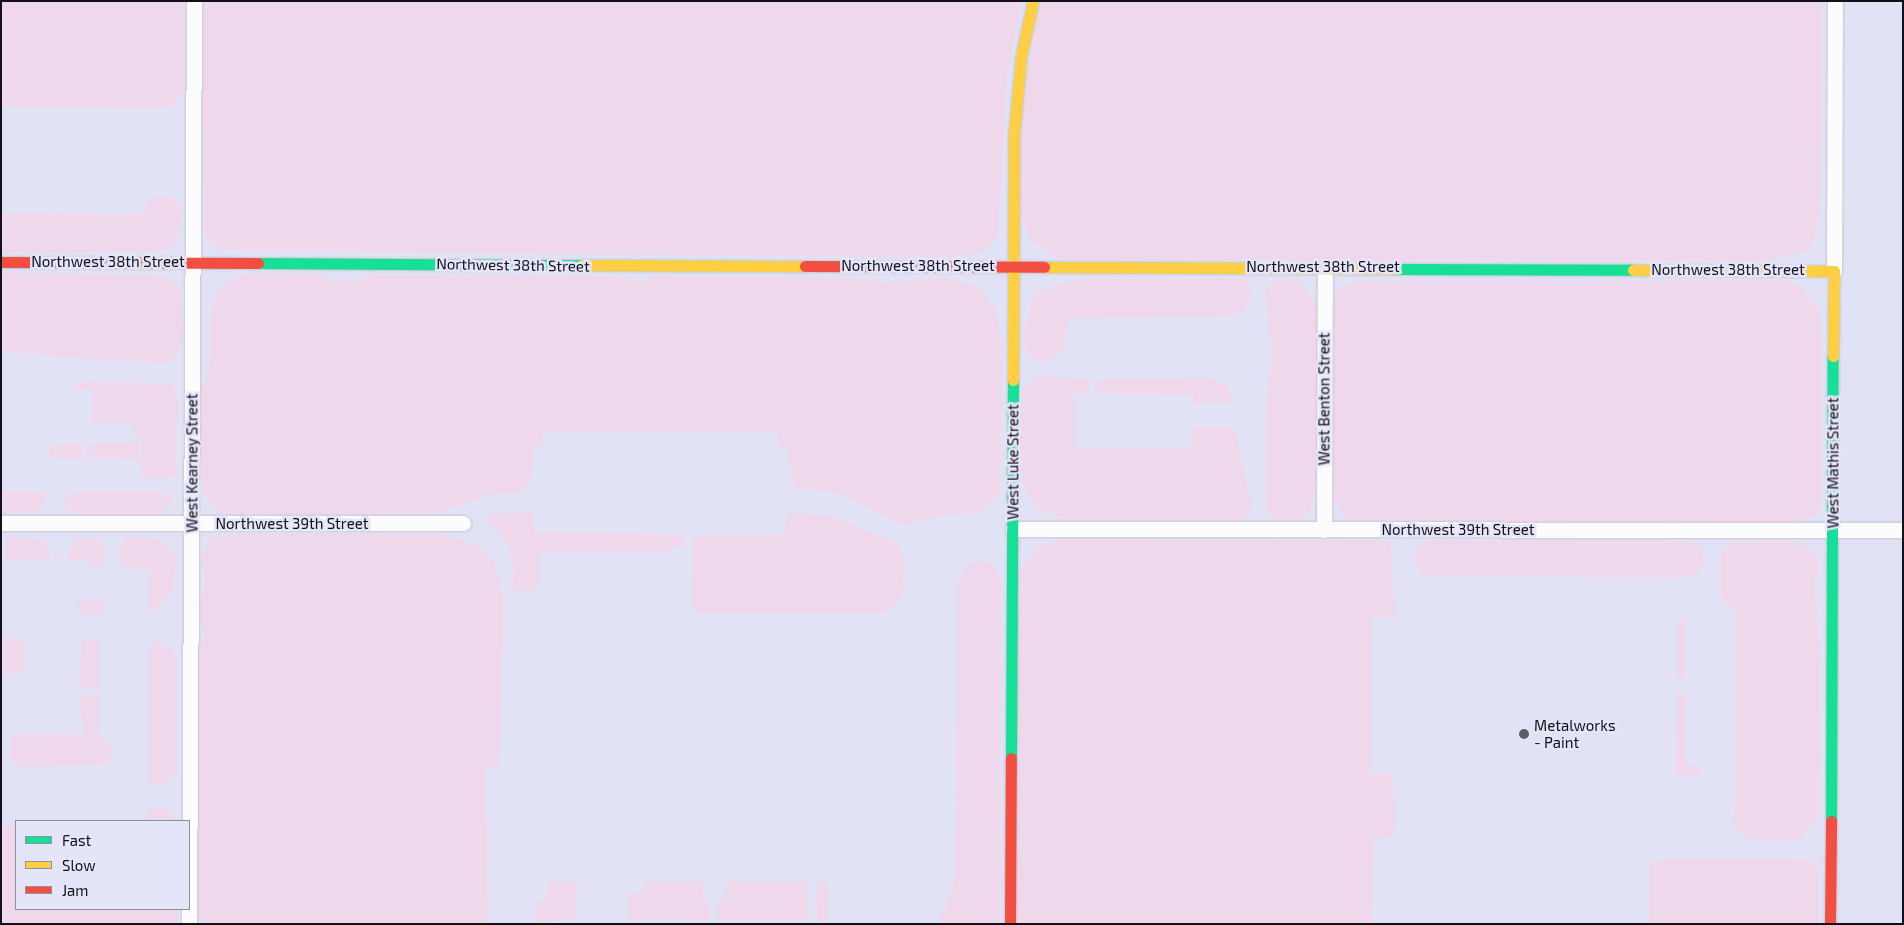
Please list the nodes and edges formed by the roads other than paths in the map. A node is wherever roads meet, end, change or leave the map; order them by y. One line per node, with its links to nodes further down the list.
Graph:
1 (194, 1): 5 (street, West Kearney Street)
2 (1033, 1): 6 (street, West Luke Street)
3 (1835, 1): 8 (street, West Mathis Street)
4 (1, 262): 5 (street, Northwest 38th Street)
5 (193, 262): 6 (street, Northwest 38th Street); 10 (street, West Kearney Street)
6 (1014, 266): 7 (street, Northwest 38th Street); 12 (street, West Luke Street)
7 (1325, 267): 8 (street, Northwest 38th Street); 13 (street, West Benton Street)
8 (1834, 271): 14 (street, West Mathis Street)
9 (1, 523): 10 (street, Northwest 39th Street)
10 (192, 524): 11 (street, Northwest 39th Street); 16 (street, West Kearney Street)
11 (463, 524)
12 (1013, 529): 13 (street, Northwest 39th Street); 17 (street, West Luke Street)
13 (1324, 530): 14 (street, Northwest 39th Street)
14 (1833, 530): 15 (street, Northwest 39th Street); 18 (street, West Mathis Street)
15 (1903, 530)
16 (190, 924)
17 (1010, 924)
18 (1830, 924)

